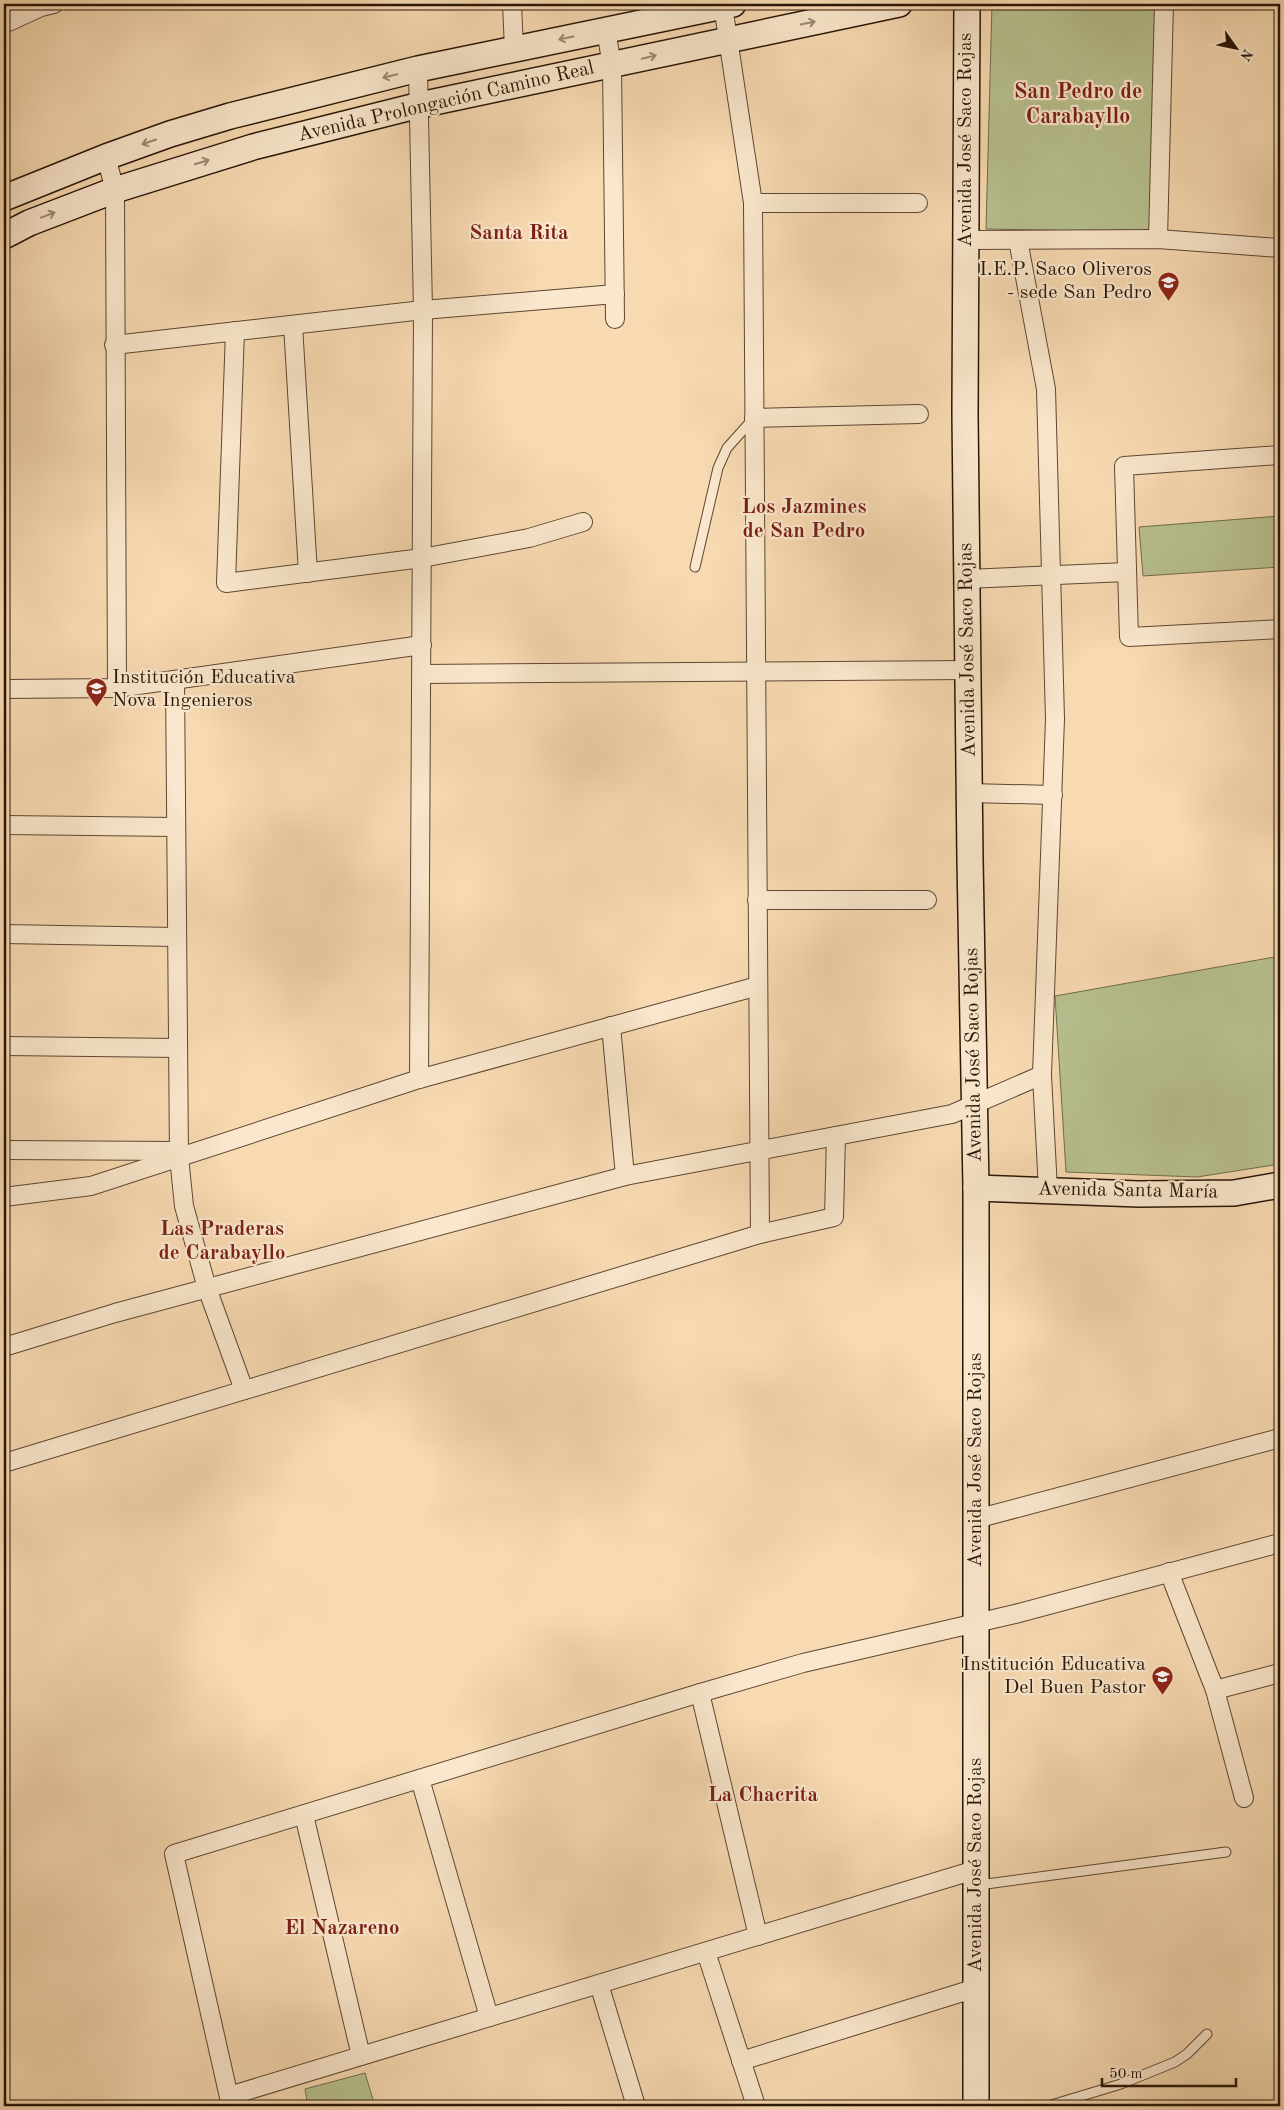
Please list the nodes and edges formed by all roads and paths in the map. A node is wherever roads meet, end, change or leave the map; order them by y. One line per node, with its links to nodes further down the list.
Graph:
1 (54, 4): 7 (street)
2 (512, 4): 10 (street)
3 (899, 4): 9 (main road, Avenida Prolongación Camino Real, one-way to 3)
4 (967, 4): 21 (main road, Avenida José Saco Rojas)
5 (1164, 4): 20 (street)
6 (728, 5): 8 (main road, Avenida Prolongación Camino Real); 9 (street)
7 (4, 24)
8 (606, 30): 10 (main road, Avenida Prolongación Camino Real, one-way to 10); 11 (street)
9 (729, 40): 11 (main road, Avenida Prolongación Camino Real, one-way to 9); 17 (street)
10 (514, 49): 12 (main road, Avenida Prolongación Camino Real)
11 (612, 66): 13 (main road, Avenida Prolongación Camino Real); 24 (street)
12 (418, 69): 13 (street); 14 (main road, Avenida Prolongación Camino Real, one-way to 14)
13 (420, 105): 15 (main road, Avenida Prolongación Camino Real, one-way to 13); 25 (street)
14 (106, 157): 15 (street); 16 (main road, Avenida Prolongación Camino Real)
15 (115, 190): 19 (main road, Avenida Prolongación Camino Real, one-way to 15); 29 (street)
16 (4, 198)
17 (753, 203): 18 (street); 31 (street)
18 (918, 203)
19 (4, 236)
20 (1158, 239): 22 (street); 23 (street)
21 (965, 240): 22 (street); 39 (main road, Avenida José Saco Rojas)
22 (1018, 240): 38 (street)
23 (1280, 248)
24 (614, 294): 25 (street); 26 (street)
25 (423, 310): 27 (street); 34 (street)
26 (615, 319)
27 (293, 325): 28 (street); 37 (street)
28 (235, 331): 29 (street); 37 (street)
29 (114, 345): 46 (street)
30 (918, 414): 31 (street)
31 (754, 418): 35 (lane); 43 (street)
32 (1280, 455): 36 (street)
33 (583, 522): 34 (street)
34 (422, 558): 37 (street); 41 (street)
35 (695, 567)
36 (1127, 572): 38 (street); 40 (street)
37 (308, 573)
38 (1051, 576): 39 (street); 49 (street)
39 (966, 579): 42 (main road, Avenida José Saco Rojas)
40 (1280, 629)
41 (422, 645): 44 (street); 45 (street)
42 (968, 670): 43 (street); 48 (main road, Avenida José Saco Rojas)
43 (755, 673): 44 (street); 52 (street)
44 (422, 674): 61 (street)
45 (175, 680): 46 (street); 51 (street)
46 (117, 688): 47 (street)
47 (4, 689)
48 (969, 793): 49 (street); 62 (main road, Avenida José Saco Rojas)
49 (1053, 795): 60 (street)
50 (4, 821): 51 (street)
51 (176, 827): 55 (street)
52 (757, 900): 53 (street); 56 (street)
53 (927, 900)
54 (4, 934): 55 (street)
55 (177, 937): 59 (street)
56 (758, 986): 57 (street); 65 (street)
57 (612, 1026): 61 (street); 67 (street)
58 (4, 1046): 59 (street)
59 (178, 1048): 66 (street)
60 (1042, 1075): 62 (street); 70 (street)
61 (419, 1079): 66 (street)
62 (975, 1103): 63 (street); 69 (main road, Avenida José Saco Rojas)
63 (836, 1136): 65 (street); 72 (street)
64 (4, 1150): 66 (street)
65 (760, 1150): 67 (street); 72 (street)
66 (179, 1154): 71 (street); 73 (street)
67 (625, 1176): 73 (street)
68 (1280, 1185): 70 (main road, Avenida Santa María)
69 (976, 1188): 70 (main road, Avenida Santa María); 78 (main road, Avenida José Saco Rojas)
70 (1048, 1190)
71 (4, 1197)
72 (760, 1234): 75 (street)
73 (207, 1288): 74 (street); 75 (street)
74 (4, 1347)
75 (244, 1390): 77 (street)
76 (1280, 1438): 78 (street)
77 (4, 1463)
78 (976, 1519): 81 (main road, Avenida José Saco Rojas)
79 (1280, 1543): 80 (street)
80 (1169, 1572): 81 (street); 83 (street)
81 (976, 1623): 84 (street); 89 (main road, Avenida José Saco Rojas)
82 (1280, 1673): 83 (street)
83 (1215, 1690): 86 (street)
84 (700, 1693): 85 (street); 90 (street)
85 (420, 1779): 87 (street); 94 (street)
86 (1244, 1798)
87 (304, 1815): 96 (street); 98 (street)
88 (1226, 1852): 89 (lane)
89 (976, 1878): 90 (street); 93 (main road, Avenida José Saco Rojas)
90 (758, 1936): 91 (street)
91 (706, 1952): 92 (street); 97 (street)
92 (599, 1984): 94 (street); 99 (street)
93 (976, 1988): 97 (street); 101 (main road, Avenida José Saco Rojas)
94 (489, 2017): 96 (street)
95 (1207, 2034): 102 (lane)
96 (361, 2056): 98 (street)
97 (741, 2060): 100 (street)
98 (230, 2101)
99 (636, 2106)
100 (756, 2106)
101 (976, 2106)
102 (1048, 2106)

